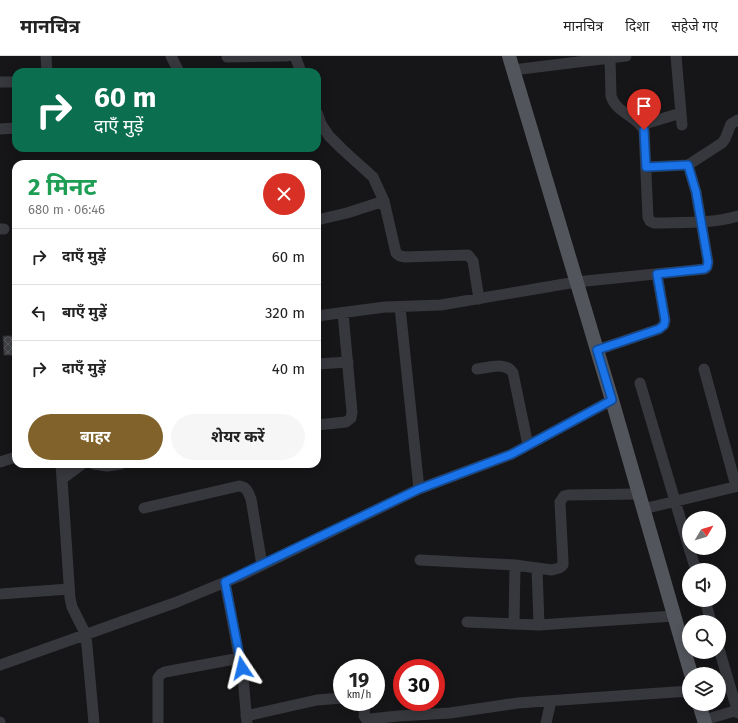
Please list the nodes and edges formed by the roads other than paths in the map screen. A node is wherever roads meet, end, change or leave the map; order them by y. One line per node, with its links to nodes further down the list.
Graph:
1 (46, 56): 10 (street)
2 (170, 56): 11 (street)
3 (227, 56): 4 (street)
4 (286, 56)
5 (295, 56): 12 (street)
6 (509, 56): 13 (main road)
7 (626, 56): 9 (street)
8 (676, 56): 16 (street)
9 (610, 58): 13 (street); 20 (street)
10 (47, 68)
11 (177, 68)
12 (300, 68)
13 (513, 70): 30 (main road)
14 (0, 82): 15 (street)
15 (12, 82)
16 (681, 113): 19 (street); 20 (street)
17 (738, 120): 23 (street)
18 (321, 124): 25 (street)
19 (682, 124)
20 (641, 125): 24 (street)
21 (12, 128): 22 (street)
22 (0, 129)
23 (688, 165): 24 (street); 28 (street)
24 (646, 167): 28 (street)
25 (384, 201): 27 (street); 31 (street)
26 (738, 216): 28 (street)
27 (321, 219)
28 (701, 222): 29 (street)
29 (657, 274): 30 (street); 35 (street)
30 (576, 282): 31 (street); 35 (main road)
31 (479, 298): 32 (street)
32 (400, 307): 33 (street); 50 (street)
33 (344, 313): 34 (street); 36 (street)
34 (321, 316)
35 (597, 350): 41 (main road)
36 (348, 362): 37 (street); 42 (street)
37 (321, 364)
38 (477, 369): 43 (street)
39 (704, 369): 49 (street)
40 (640, 383): 52 (street)
41 (612, 400): 43 (street); 51 (main road)
42 (321, 425)
43 (528, 445): 50 (street)
44 (12, 458): 45 (street)
45 (0, 462)
46 (61, 468): 48 (street)
47 (77, 468): 48 (street)
48 (62, 479): 61 (street)
49 (737, 486): 52 (street)
50 (419, 489): 57 (street)
51 (639, 494): 54 (main road); 59 (street)
52 (675, 501): 54 (street); 55 (street)
53 (144, 508): 57 (street)
54 (643, 509): 63 (main road)
55 (682, 524)
56 (420, 560): 58 (street)
57 (262, 565): 60 (street)
58 (515, 565): 59 (street); 65 (street)
59 (537, 568): 66 (street)
60 (225, 582): 67 (street); 68 (street)
61 (69, 589): 62 (street); 67 (street)
62 (0, 594)
63 (674, 616): 66 (street); 71 (main road)
64 (467, 622): 65 (street)
65 (514, 624): 66 (street)
66 (539, 625)
67 (86, 635): 70 (street); 82 (street)
68 (240, 658): 79 (street); 83 (street)
69 (722, 659): 77 (street)
70 (0, 666)
71 (689, 667)
72 (682, 692): 74 (street)
73 (333, 699): 79 (street)
74 (551, 701): 78 (street); 84 (street)
75 (364, 711): 80 (street)
76 (701, 711): 81 (main road)
77 (738, 711): 81 (street)
78 (451, 718): 80 (street)
79 (246, 719)
80 (399, 720)
81 (704, 721)
82 (94, 723)
83 (158, 723)
84 (546, 723)

